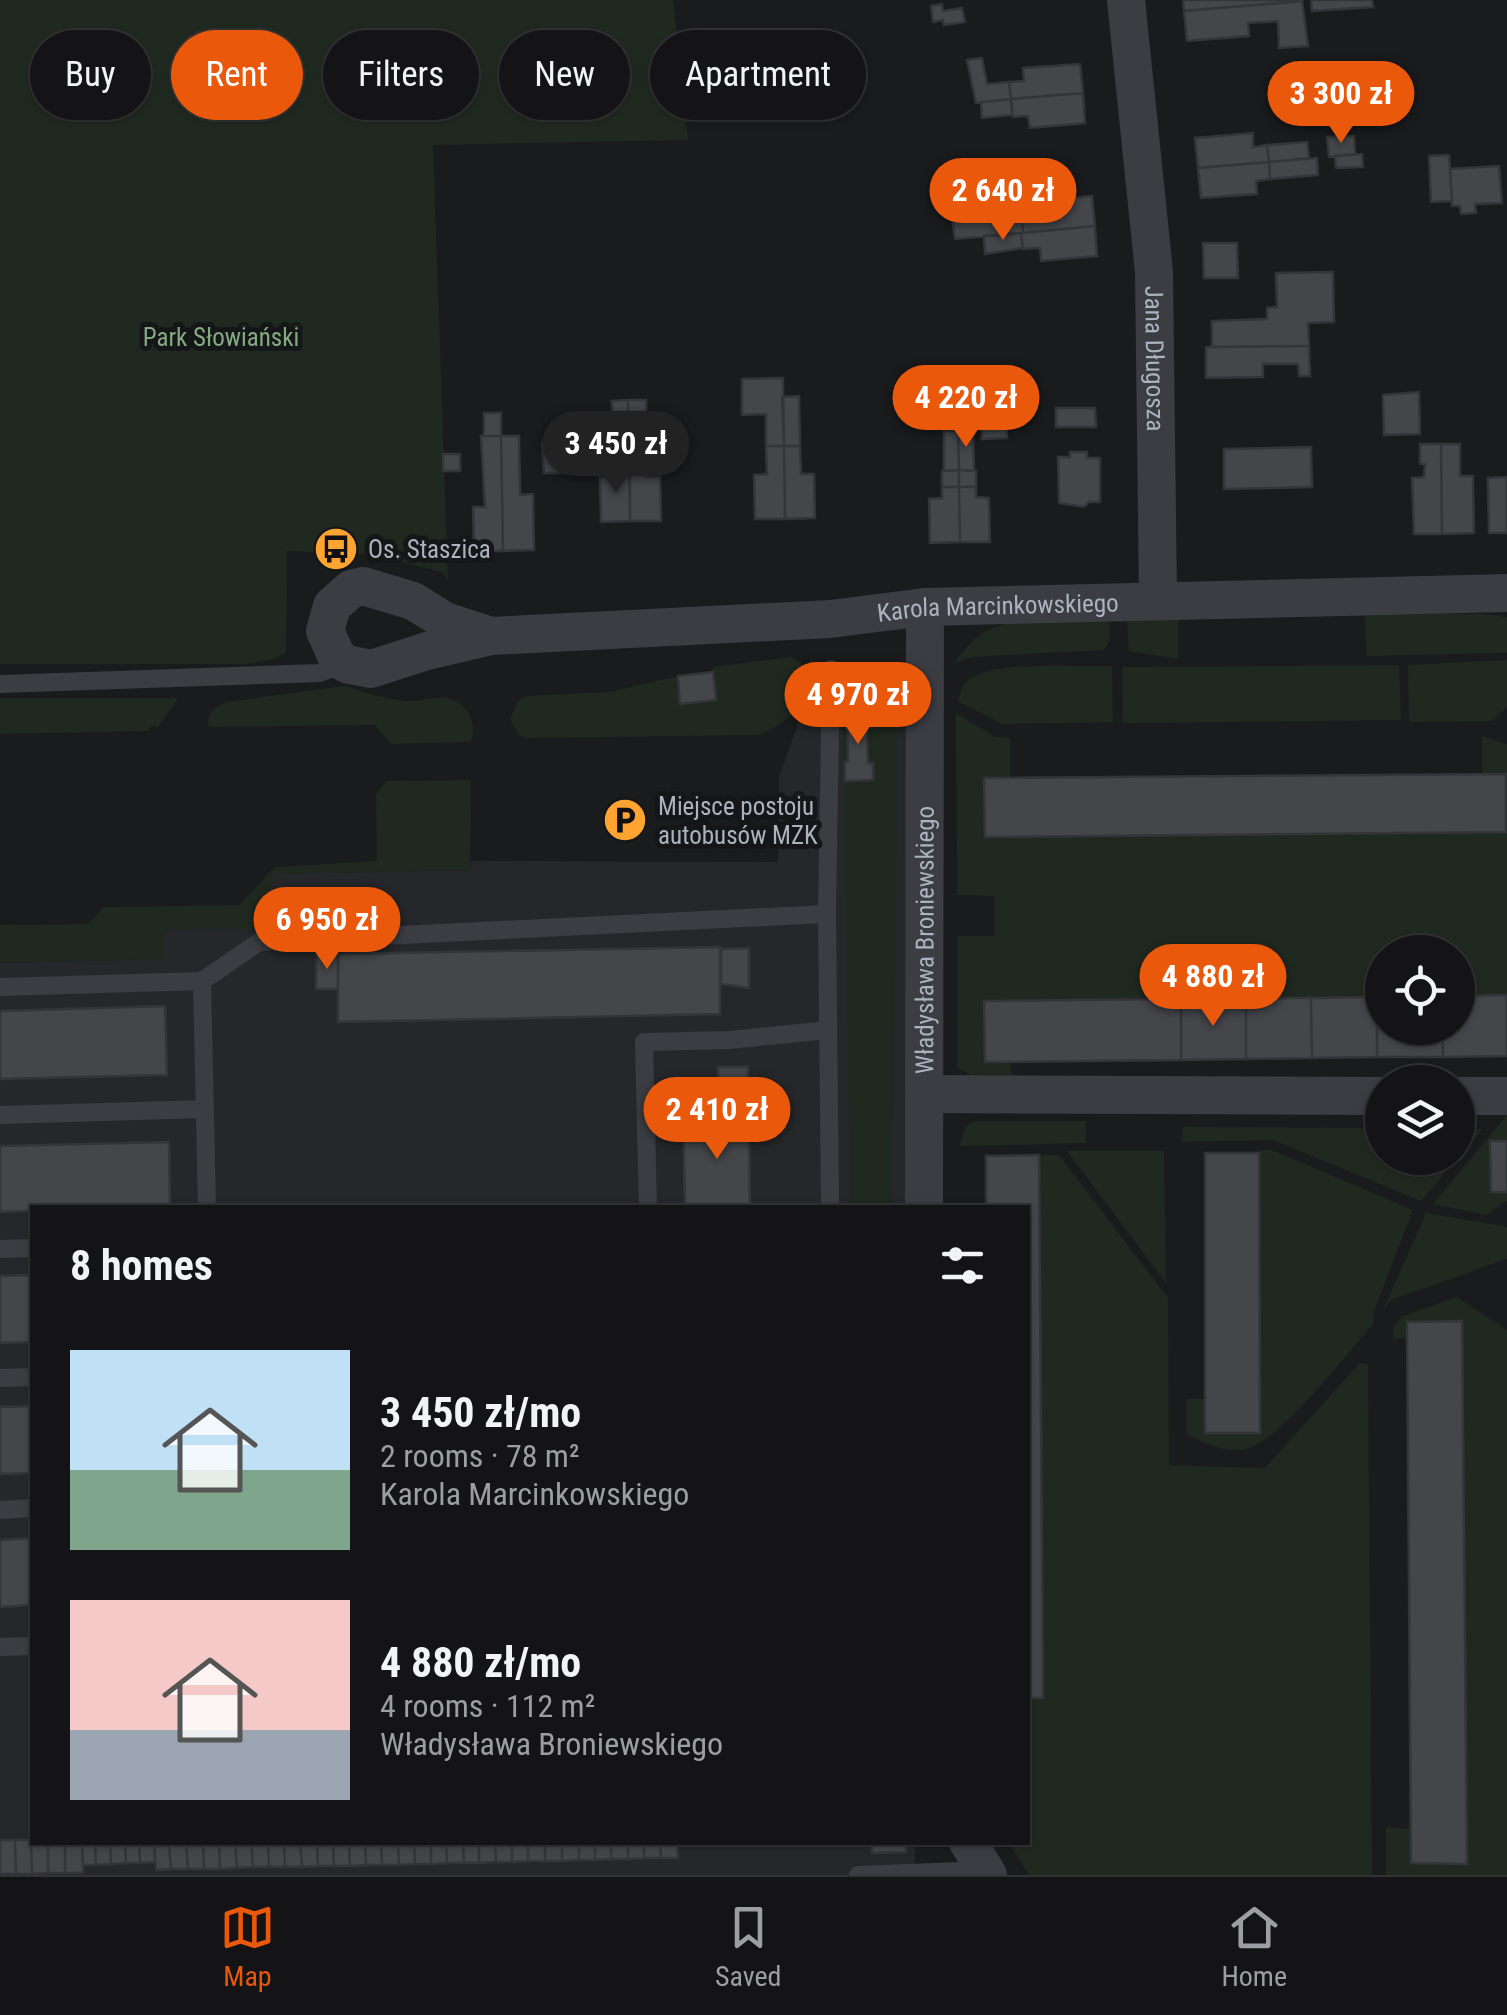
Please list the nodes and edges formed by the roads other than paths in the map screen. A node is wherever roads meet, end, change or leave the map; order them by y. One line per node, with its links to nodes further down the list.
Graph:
1 (1126, 0): 3 (street, Jana Długosza)
2 (1507, 593): 3 (street, Karola Marcinkowskiego)
3 (1158, 599): 4 (street, Karola Marcinkowskiego)
4 (925, 607): 5 (street, Karola Marcinkowskiego); 13 (street, Władysława Broniewskiego)
5 (491, 636): 6 (street); 6 (street)
6 (346, 664): 8 (lane)
7 (830, 669): 9 (lane)
8 (0, 684)
9 (827, 914): 10 (lane); 12 (lane)
10 (202, 981): 11 (lane); 17 (lane)
11 (0, 987)
12 (828, 1030): 20 (lane); 21 (lane)
13 (924, 1094): 14 (street, Władysława Broniewskiego); 22 (street, Władysława Broniewskiego)
14 (1365, 1096)
15 (1475, 1096): 16 (street)
16 (1507, 1096)
17 (204, 1109): 18 (lane); 19 (lane)
18 (0, 1115)
19 (207, 1205)
20 (648, 1205)
21 (830, 1205)
22 (924, 1205)
23 (30, 1248): 24 (lane)
24 (0, 1249)
25 (30, 1377): 26 (lane)
26 (0, 1378)
27 (30, 1508): 28 (lane)
28 (0, 1510)
29 (30, 1646): 30 (lane)
30 (0, 1647)
31 (980, 1862): 32 (lane)
32 (858, 1875)

